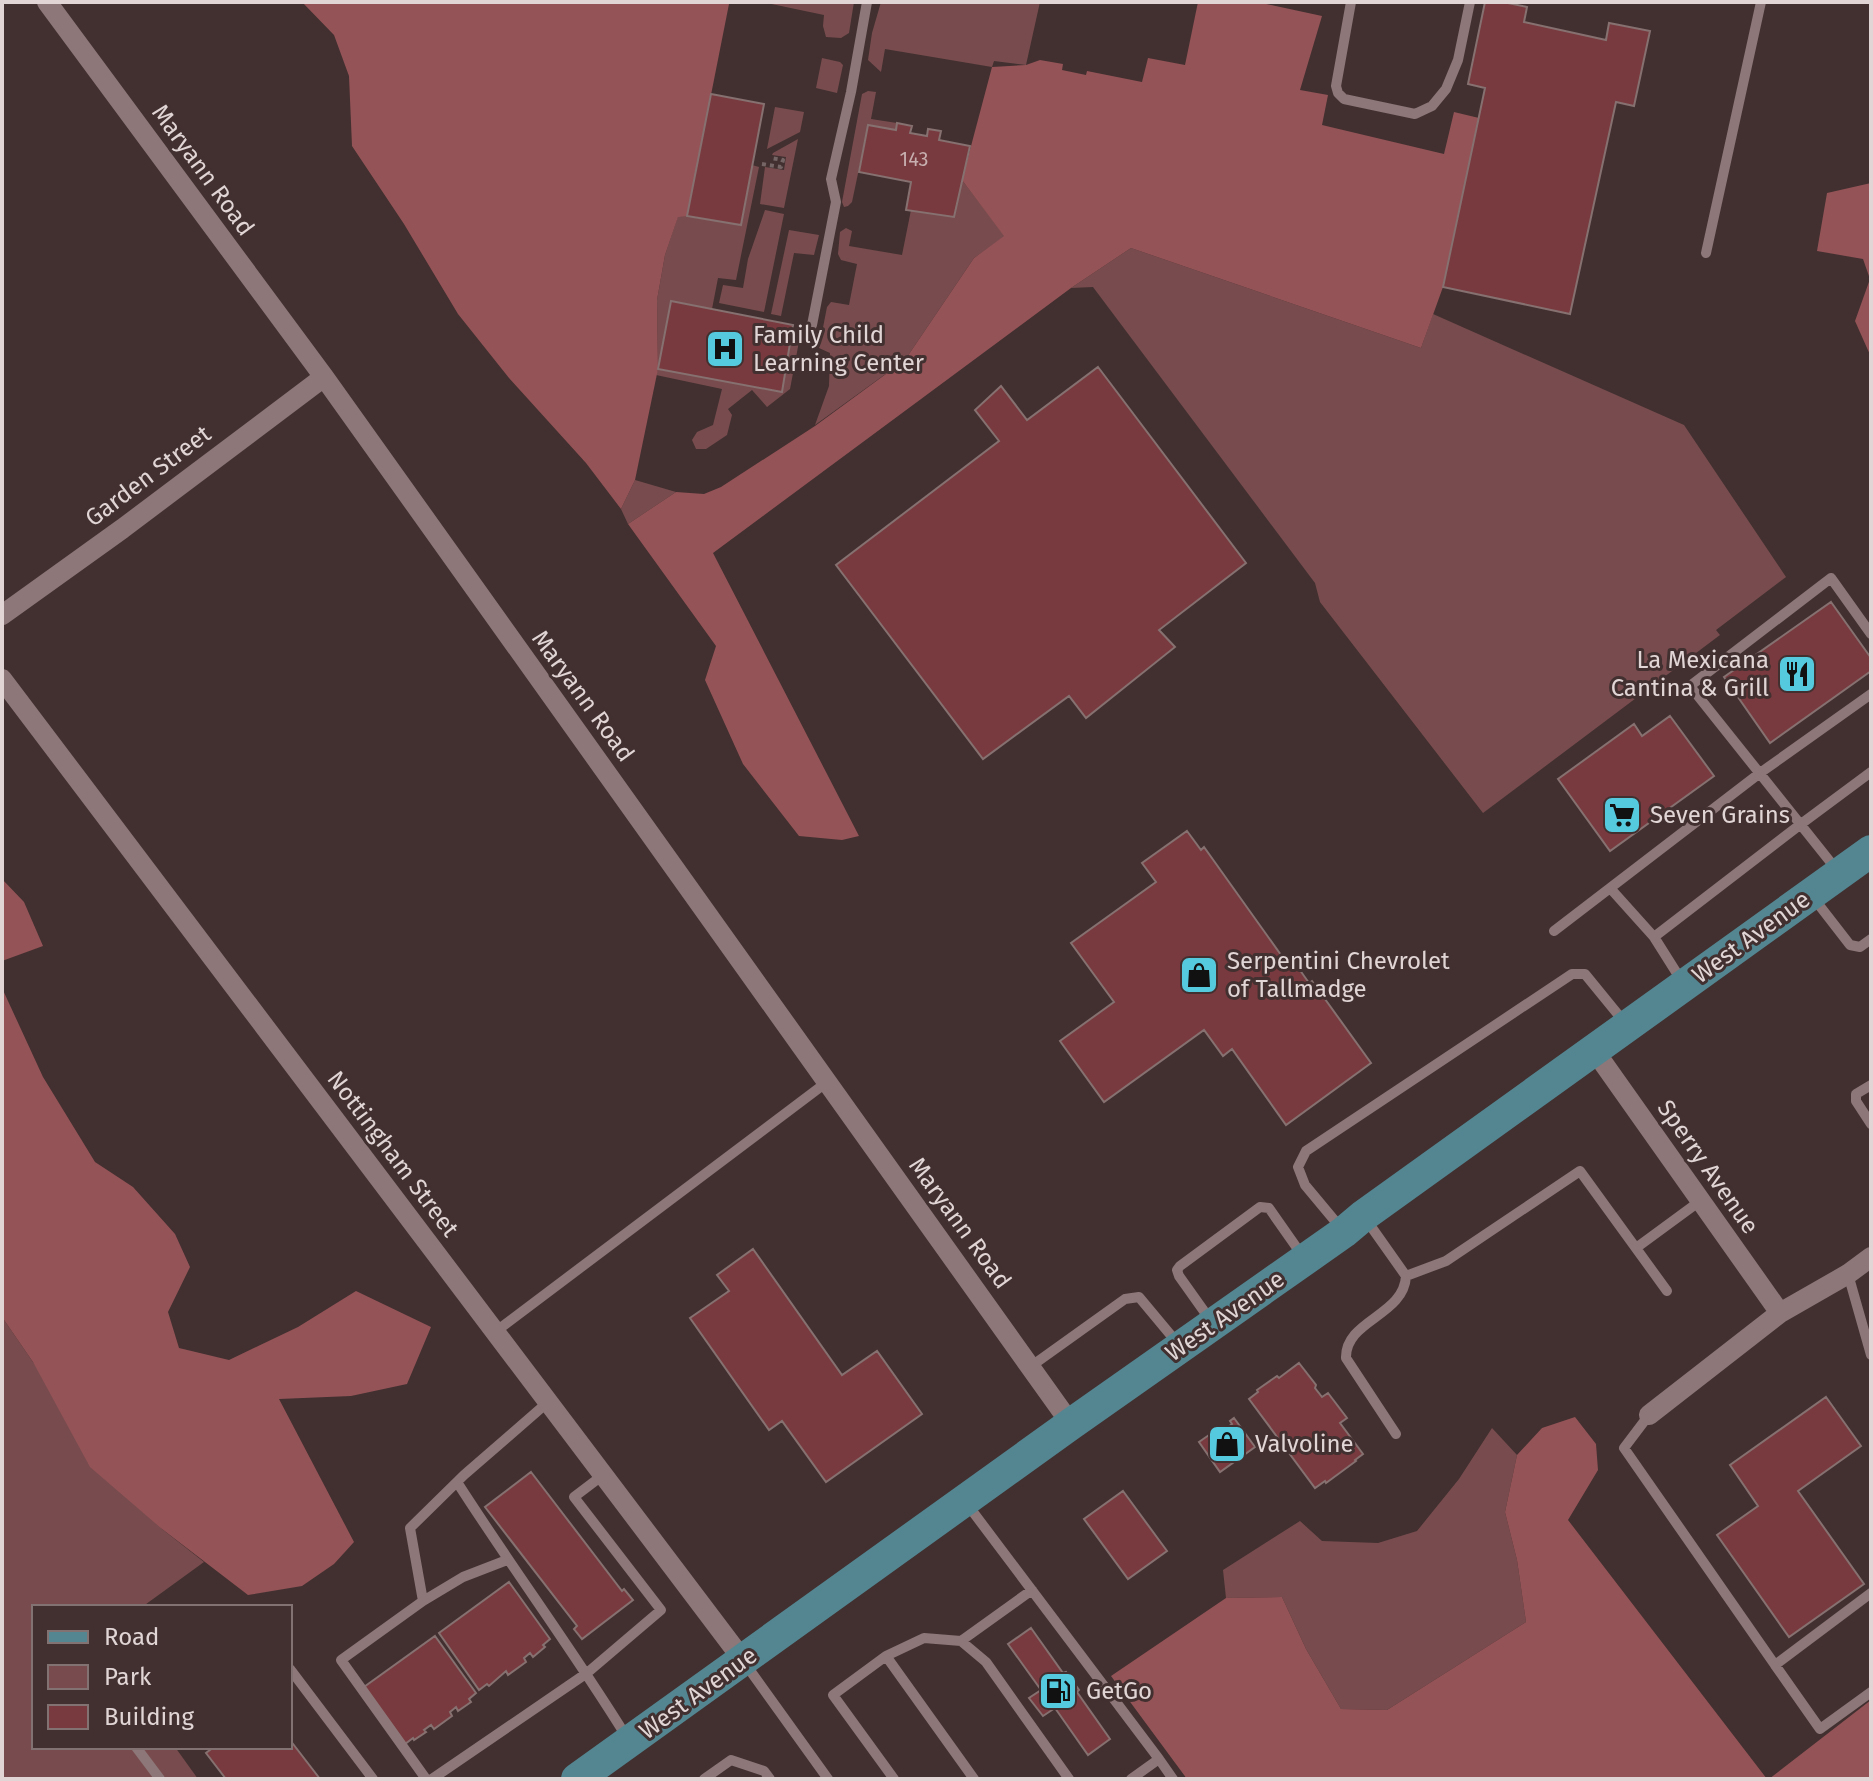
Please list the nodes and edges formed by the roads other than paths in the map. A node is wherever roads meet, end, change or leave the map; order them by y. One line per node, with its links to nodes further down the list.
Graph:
1 (47, 2): 8 (street, Maryann Road)
2 (867, 2): 7 (lane)
3 (1351, 2): 4 (lane)
4 (1470, 2)
5 (1761, 2): 6 (lane)
6 (1706, 253)
7 (812, 325)
8 (324, 377): 9 (street, Garden Street); 26 (street, Maryann Road)
9 (2, 615)
10 (1871, 634): 14 (lane)
11 (2, 679): 39 (street, Nottingham Street)
12 (1871, 694): 14 (lane)
13 (1871, 772): 15 (lane)
14 (1760, 773): 15 (lane); 18 (lane)
15 (1801, 824): 17 (lane); 21 (lane)
16 (1871, 851): 17 (main road, West Avenue)
17 (1840, 873): 19 (main road, West Avenue)
18 (1610, 888): 20 (lane); 21 (lane)
19 (1811, 894): 22 (lane); 23 (main road, West Avenue)
20 (1554, 931)
21 (1654, 937): 23 (lane)
22 (1871, 939)
23 (1684, 985): 24 (main road, West Avenue)
24 (1627, 1025): 25 (main road, West Avenue); 30 (lane)
25 (1594, 1050): 29 (street, Sperry Avenue); 30 (main road, West Avenue)
26 (827, 1082): 39 (lane); 42 (street, Maryann Road)
27 (1871, 1085): 28 (lane)
28 (1871, 1124)
29 (1700, 1201): 31 (lane); 37 (street, Sperry Avenue)
30 (1353, 1224): 33 (main road, West Avenue); 35 (lane)
31 (1636, 1248): 35 (lane); 36 (lane)
32 (1871, 1257): 34 (street)
33 (1305, 1259): 38 (main road, West Avenue); 38 (lane)
34 (1848, 1274): 37 (street); 41 (lane)
35 (1406, 1276): 46 (lane)
36 (1667, 1291)
37 (1780, 1313): 44 (street)
38 (1213, 1324): 40 (main road, West Avenue)
39 (495, 1332): 43 (street, Nottingham Street)
40 (1181, 1347): 42 (lane); 45 (main road, West Avenue)
41 (1871, 1355)
42 (1030, 1367): 45 (street, Maryann Road)
43 (548, 1402): 47 (street, Nottingham Street); 48 (lane)
44 (1649, 1415): 57 (lane)
45 (1071, 1424): 49 (main road, West Avenue)
46 (1396, 1434)
47 (603, 1475): 56 (street, Nottingham Street); 59 (lane)
48 (457, 1482): 50 (lane); 53 (lane)
49 (965, 1501): 51 (lane); 56 (main road, West Avenue)
50 (507, 1560): 53 (lane); 59 (lane)
51 (1032, 1590): 54 (lane); 63 (lane)
52 (1871, 1593): 57 (lane)
53 (423, 1601): 66 (lane)
54 (961, 1641): 55 (lane); 73 (lane)
55 (886, 1656): 71 (lane); 72 (lane)
56 (743, 1660): 61 (main road, West Avenue); 70 (lane)
57 (1775, 1665): 60 (lane)
58 (292, 1672): 65 (lane)
59 (587, 1673): 61 (lane); 66 (lane)
60 (1871, 1692)
61 (630, 1741): 67 (main road, West Avenue)
62 (138, 1749): 64 (lane)
63 (1159, 1759): 74 (lane); 75 (lane)
64 (160, 1779)
65 (373, 1779)
66 (429, 1779)
67 (577, 1779)
68 (704, 1779): 69 (lane)
69 (770, 1779)
70 (828, 1779)
71 (894, 1779)
72 (974, 1779)
73 (1069, 1779)
74 (1131, 1779)
75 (1173, 1779)

